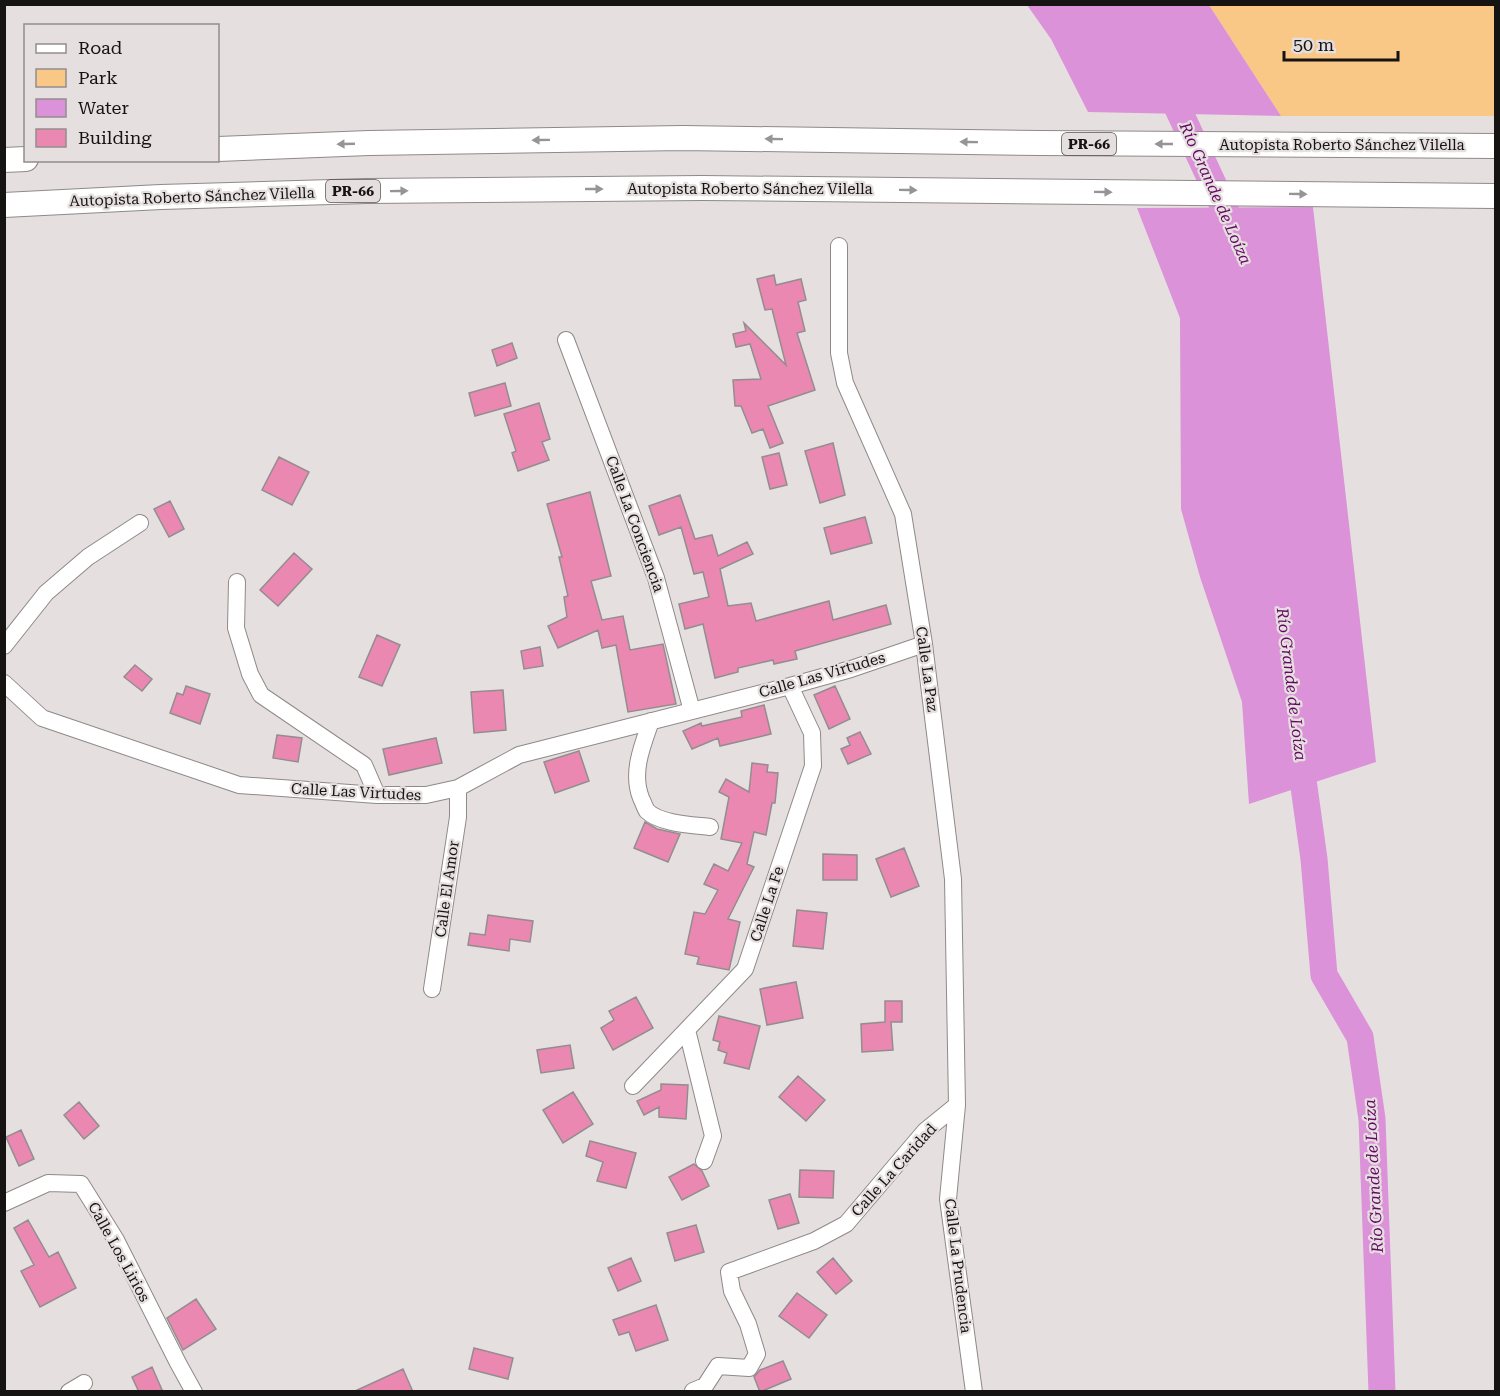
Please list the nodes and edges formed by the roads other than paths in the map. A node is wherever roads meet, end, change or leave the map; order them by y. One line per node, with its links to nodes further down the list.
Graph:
1 (1496, 146): 2 (highway, Autopista Roberto Sánchez Vilella / PR-66, one-way to 2)
2 (219, 149)
3 (4, 159): 4 (highway)
4 (24, 159)
5 (1496, 196): 6 (highway, Autopista Roberto Sánchez Vilella / PR-66, one-way to 5)
6 (29, 204): 7 (highway, Autopista Roberto Sánchez Vilella / PR-66); 8 (street)
7 (4, 205)
8 (4, 211)
9 (839, 246): 13 (street, Calle La Paz)
10 (567, 340): 17 (street, Calle La Conciencia)
11 (140, 523): 14 (street)
12 (237, 582): 20 (street)
13 (924, 644): 16 (street, Calle Las Virtudes); 25 (street, Calle La Paz)
14 (4, 646)
15 (4, 683): 20 (street, Calle Las Virtudes)
16 (790, 686): 17 (street, Calle Las Virtudes); 23 (street, Calle La Fe)
17 (692, 711): 18 (street, Calle Las Virtudes)
18 (651, 722): 19 (street, Calle Las Virtudes); 21 (street)
19 (458, 788): 20 (street, Calle Las Virtudes); 22 (street, Calle El Amor)
20 (377, 795)
21 (710, 827)
22 (432, 989)
23 (687, 1030): 24 (street, Calle La Fe); 26 (street)
24 (633, 1086)
25 (957, 1105): 28 (street, Calle La Caridad); 30 (street, Calle La Prudencia)
26 (704, 1161)
27 (4, 1203): 29 (street, Calle Los Lirios)
28 (693, 1391)
29 (194, 1392)
30 (974, 1392)

